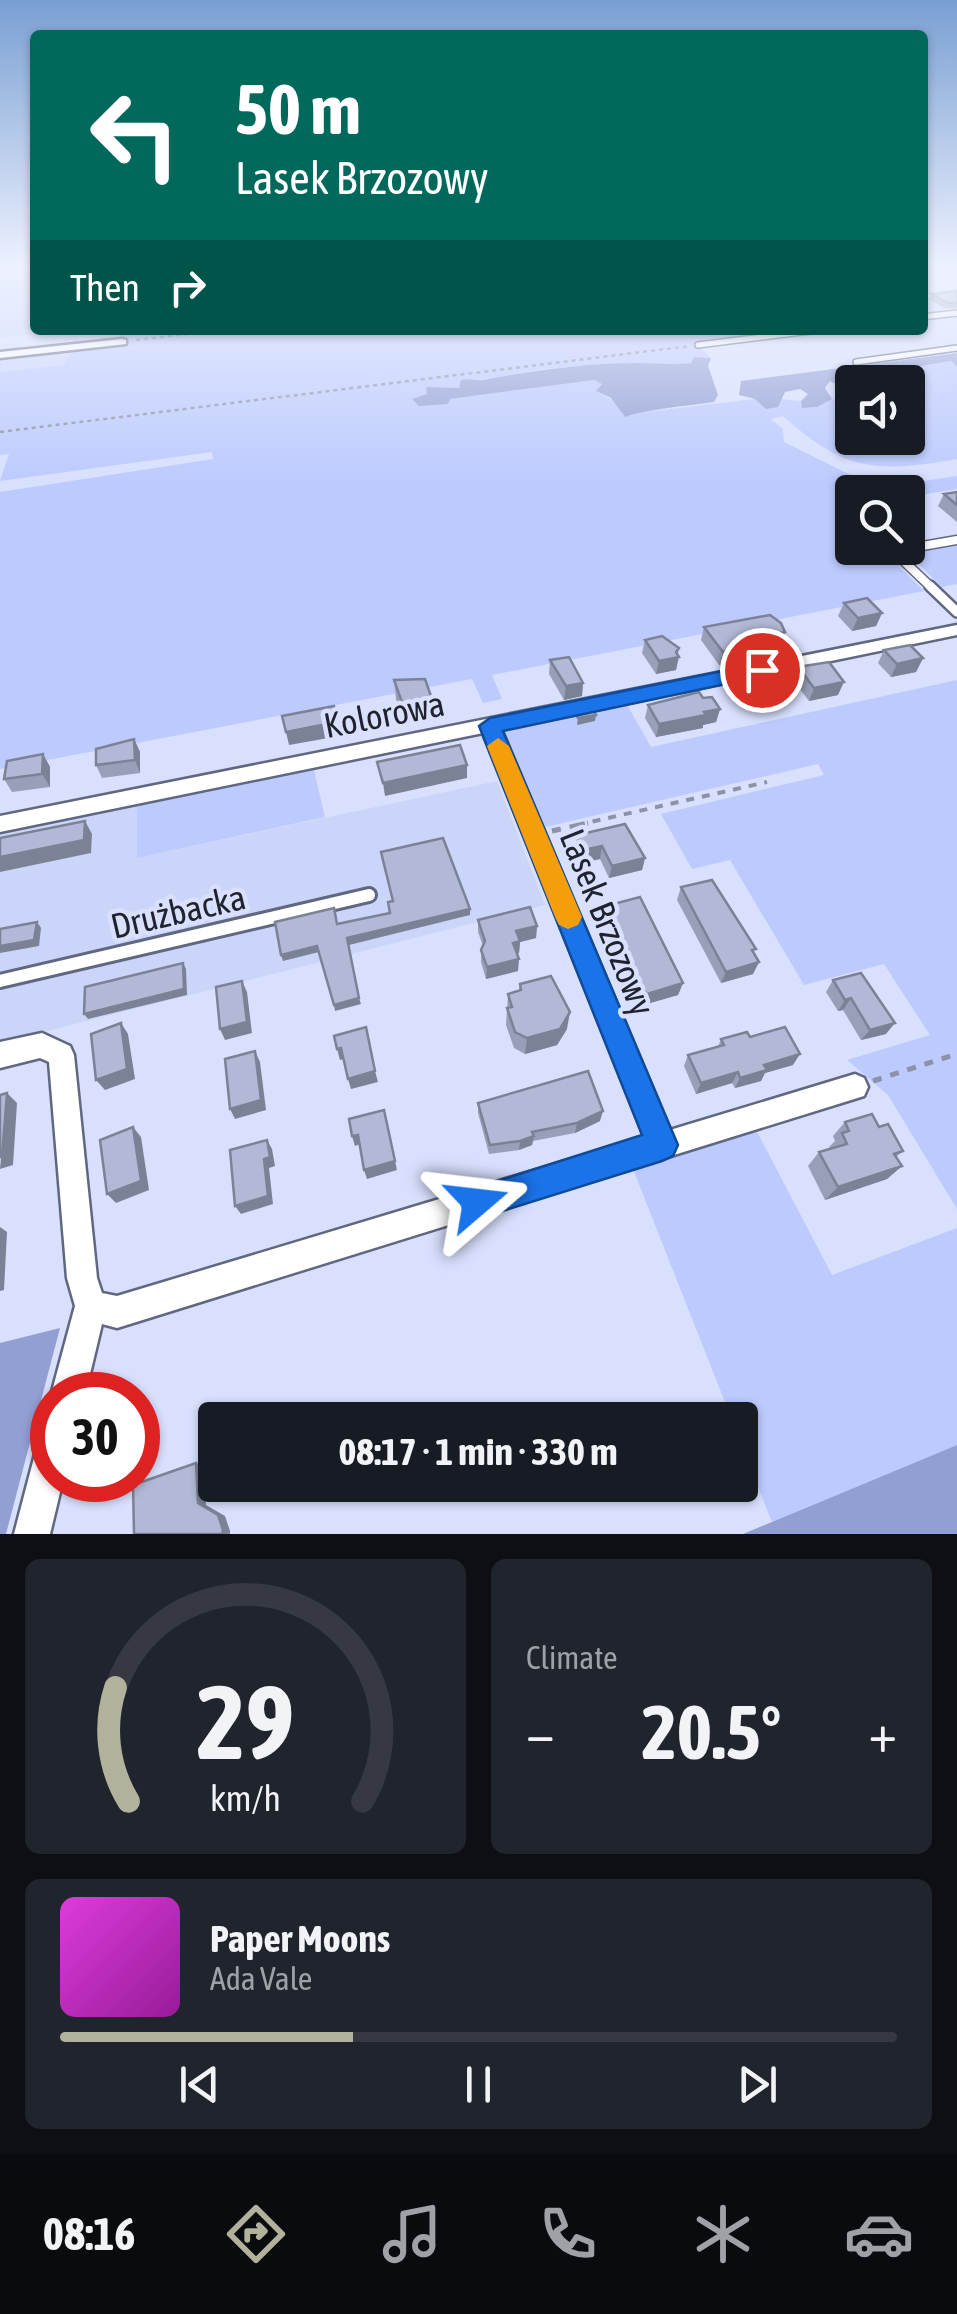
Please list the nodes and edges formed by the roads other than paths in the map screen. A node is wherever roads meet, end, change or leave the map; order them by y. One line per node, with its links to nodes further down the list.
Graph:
1 (749, 339): 3 (lane)
2 (122, 342): 5 (street)
3 (698, 345)
4 (957, 348): 6 (lane)
5 (0, 355)
6 (856, 362)
7 (957, 540): 8 (lane)
8 (925, 544)
9 (909, 565): 10 (lane)
10 (957, 612)
11 (957, 630): 12 (street, Kolorowa)
12 (490, 726): 13 (street, Kolorowa); 18 (street, Lasek Brzozowy)
13 (0, 824)
14 (369, 895): 15 (lane, Drużbacka)
15 (0, 981)
16 (0, 1055): 19 (street)
17 (854, 1087): 18 (street)
18 (662, 1145): 19 (street)
19 (91, 1306): 20 (street)
20 (74, 1372)
21 (40, 1502): 22 (street)
22 (32, 1534)

